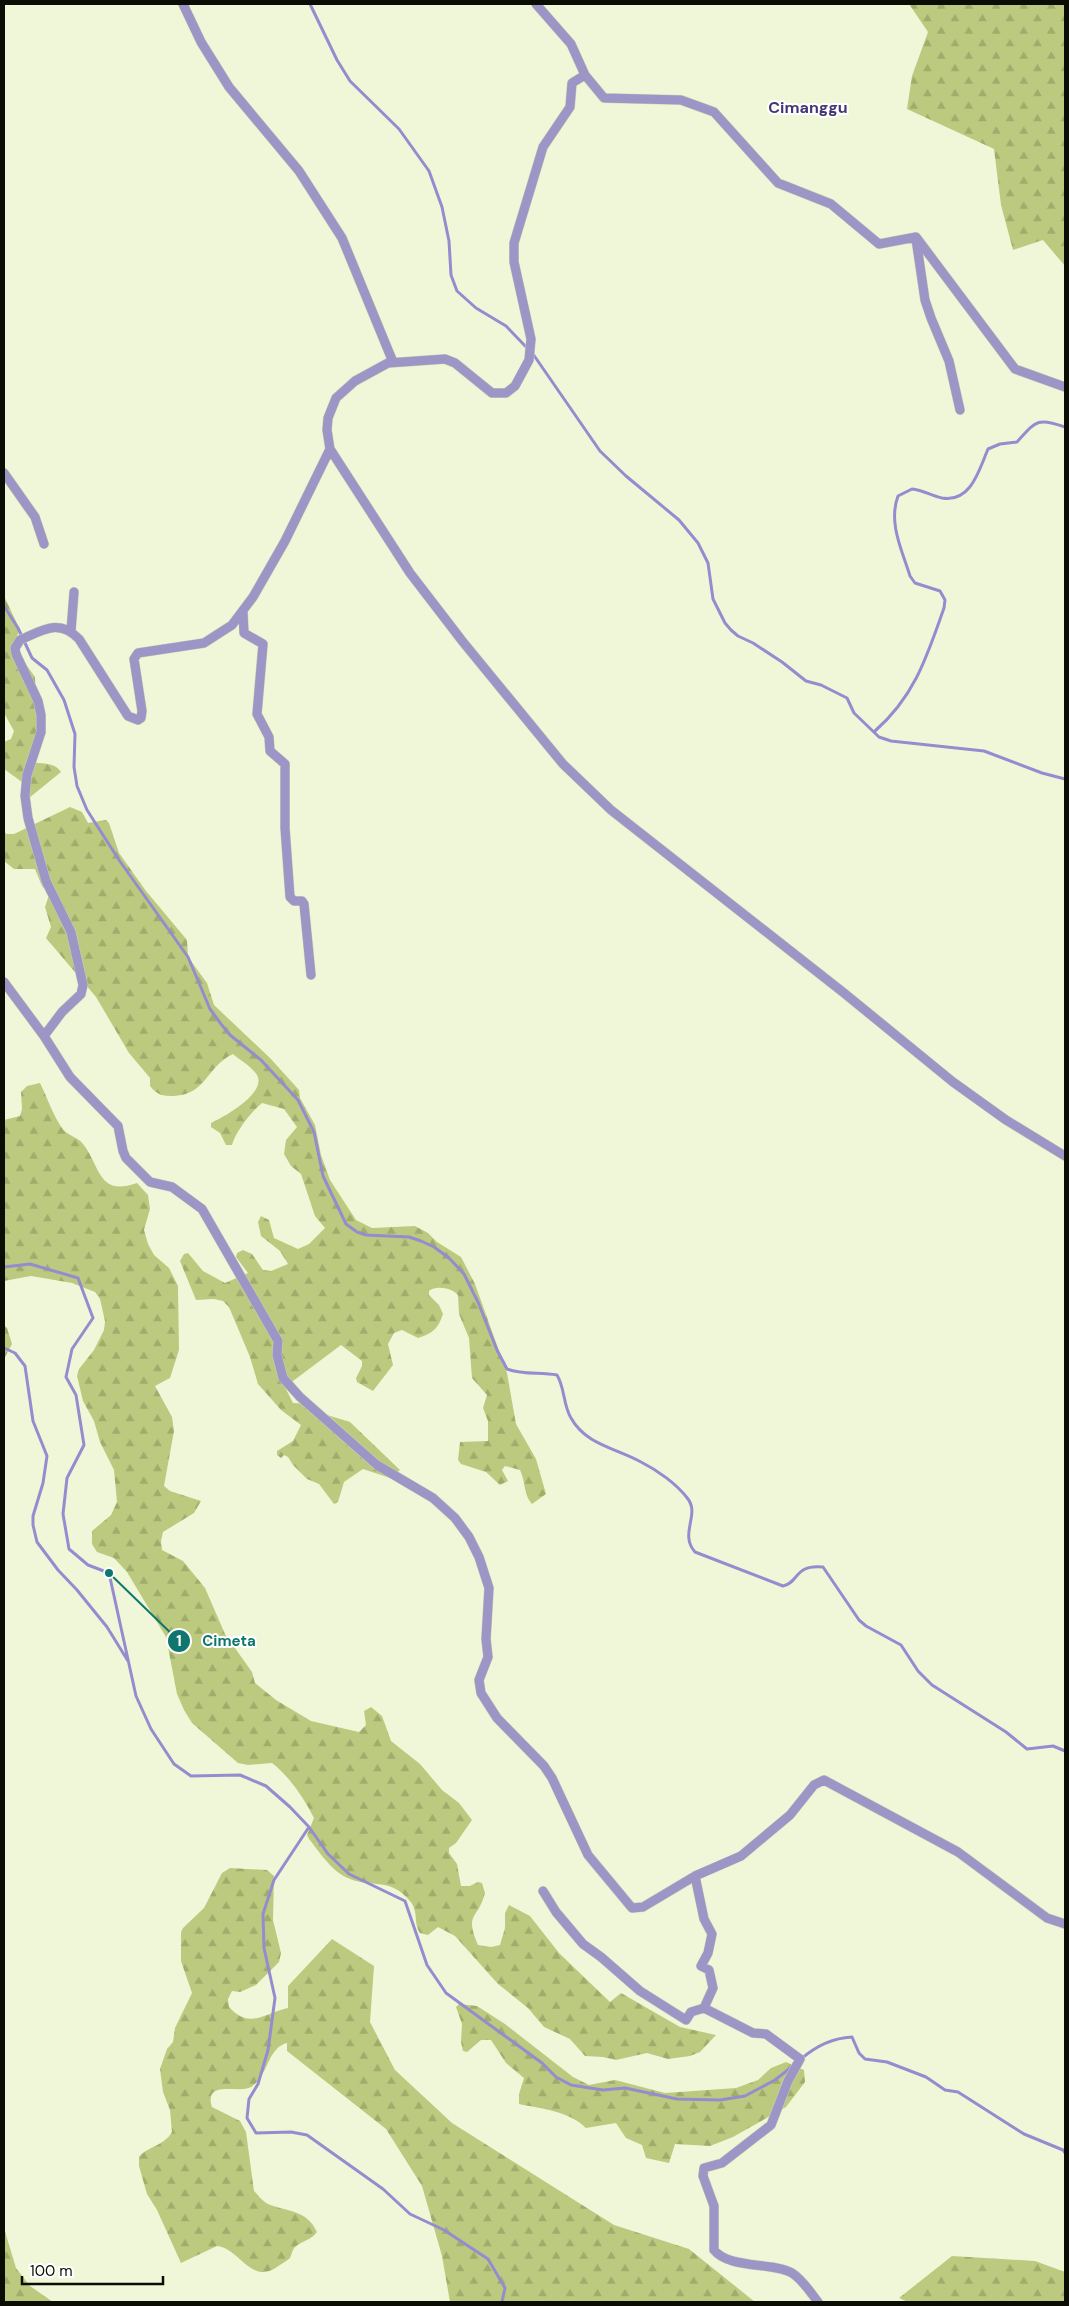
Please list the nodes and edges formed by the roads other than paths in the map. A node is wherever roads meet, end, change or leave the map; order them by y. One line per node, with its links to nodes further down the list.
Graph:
1 (184, 4): 5 (street)
2 (536, 4): 3 (street)
3 (585, 75): 4 (street); 5 (street)
4 (916, 237): 6 (street); 7 (street)
5 (393, 362): 8 (street)
6 (1065, 387)
7 (960, 410)
8 (330, 449): 12 (street); 17 (street)
9 (4, 473): 10 (street)
10 (44, 544)
11 (74, 592): 13 (street)
12 (242, 612): 13 (street); 14 (street)
13 (71, 631): 16 (street)
14 (311, 974)
15 (4, 982): 16 (street)
16 (44, 1036): 18 (street)
17 (1065, 1156)
18 (695, 1876): 20 (street); 21 (street)
19 (543, 1891): 21 (street)
20 (1065, 1924)
21 (704, 2008): 22 (street)
22 (818, 2302)

